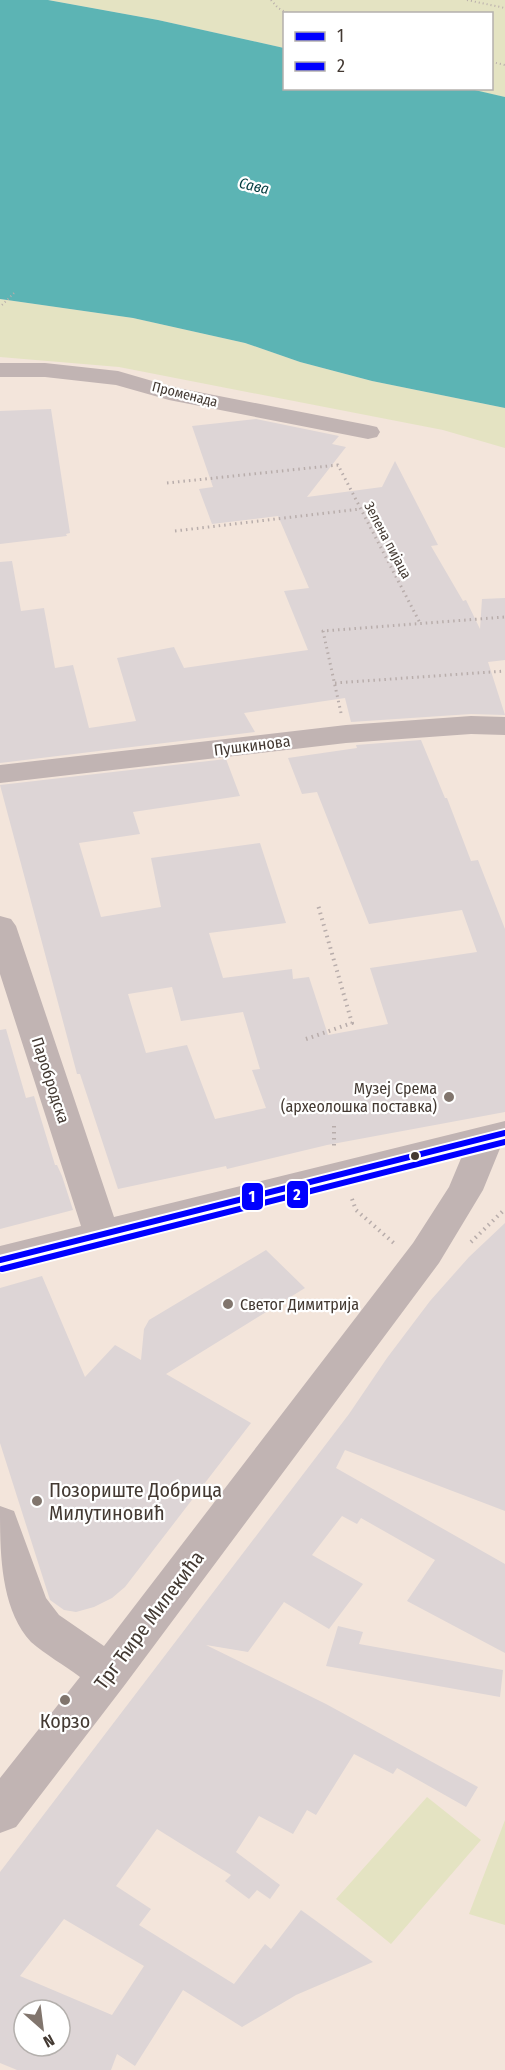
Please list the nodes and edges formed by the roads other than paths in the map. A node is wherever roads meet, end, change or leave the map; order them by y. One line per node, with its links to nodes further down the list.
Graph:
1 (0, 370): 2 (street, Променада)
2 (368, 432)
3 (505, 726): 4 (street, Пушкинова)
4 (0, 774)
5 (0, 926): 7 (street, Паробродска)
6 (497, 1135): 7 (street); 10 (street, Трг Ћире Милекића)
7 (102, 1234): 8 (street)
8 (0, 1260)
9 (0, 1523): 10 (street)
10 (109, 1673): 11 (street, Трг Ћире Милекића)
11 (0, 1812)

